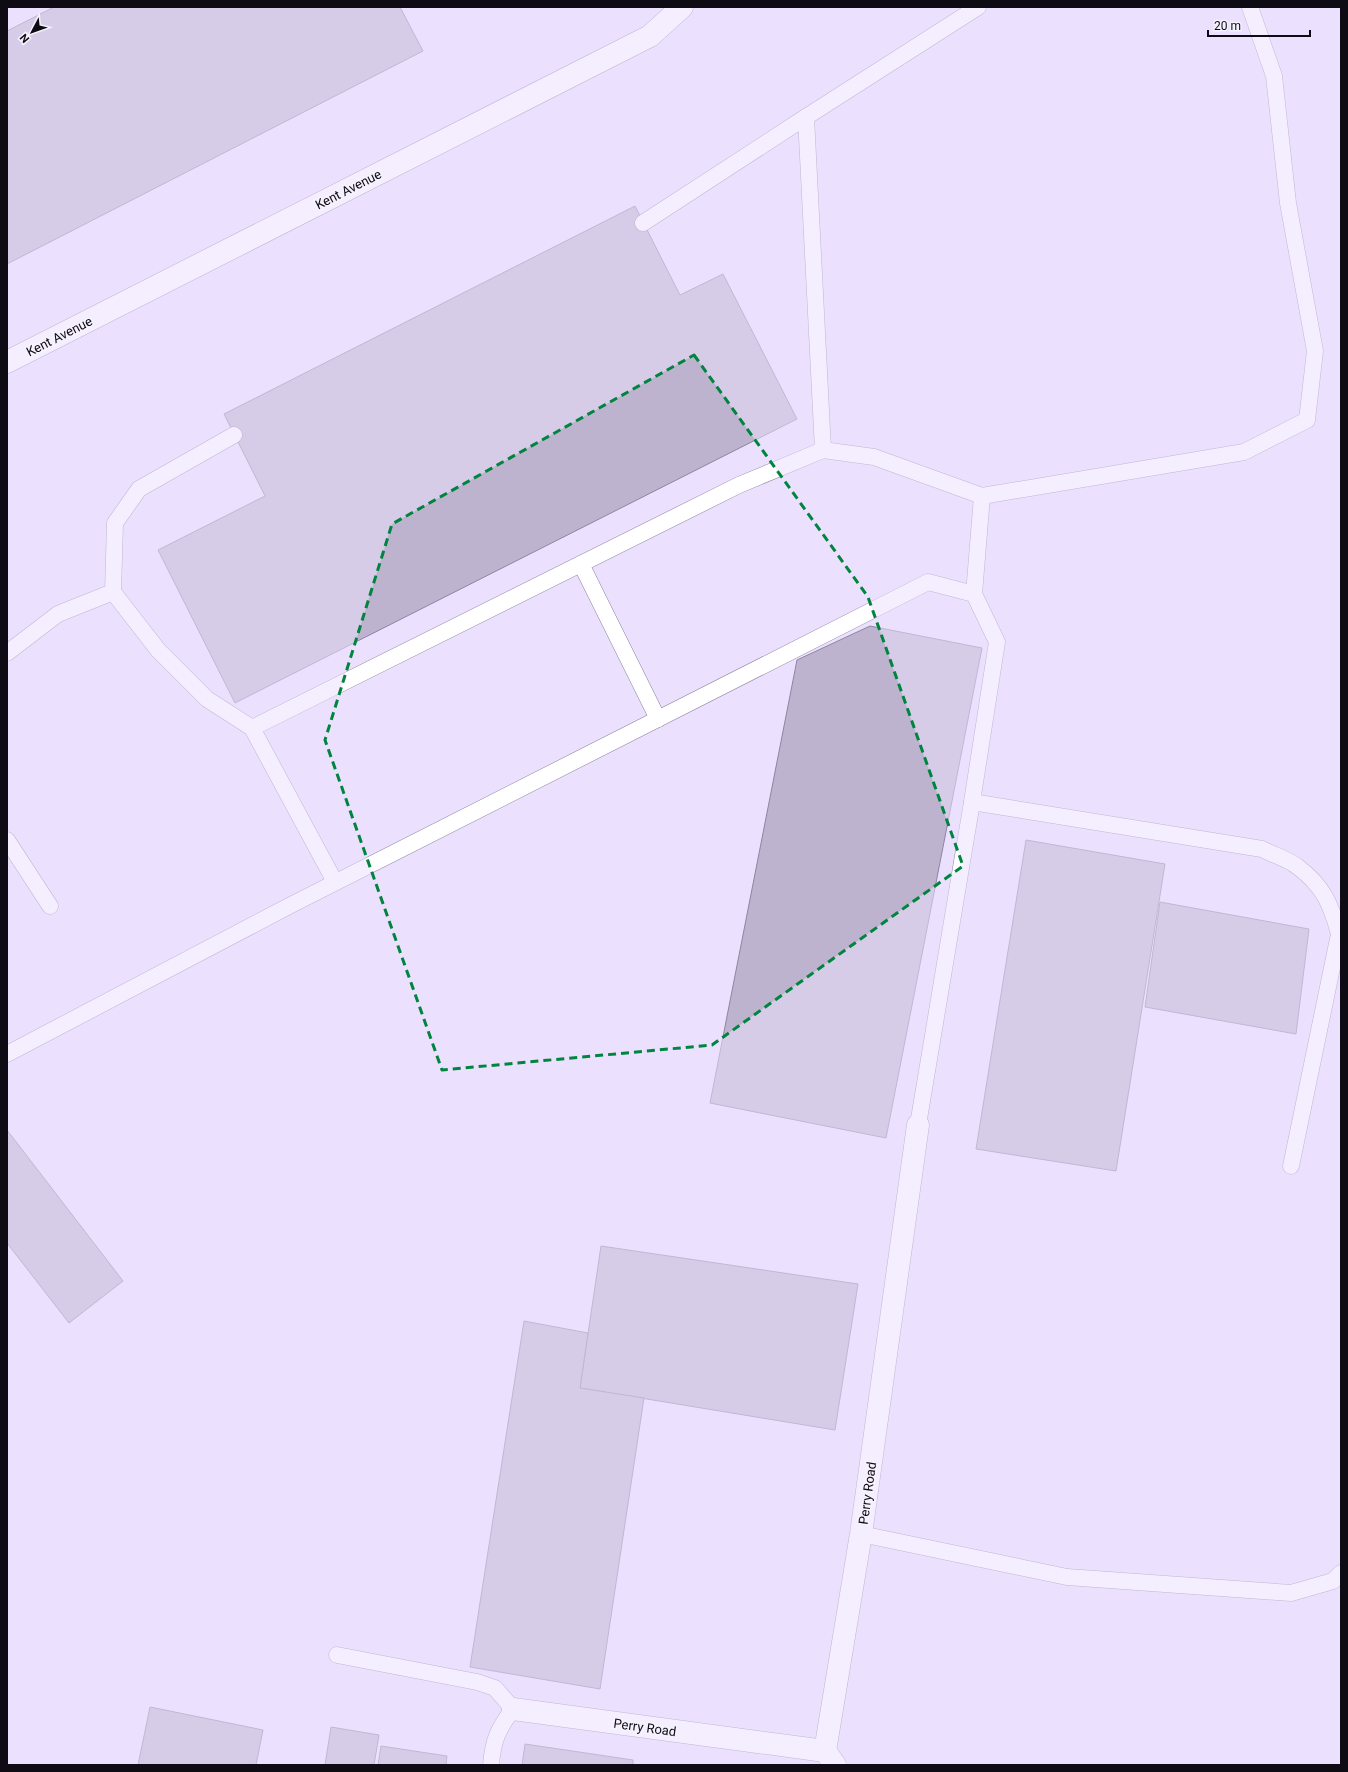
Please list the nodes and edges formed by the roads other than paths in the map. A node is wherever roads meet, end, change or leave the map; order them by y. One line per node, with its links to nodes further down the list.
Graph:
1 (682, 7): 6 (street, Kent Avenue)
2 (978, 7): 4 (lane)
3 (1250, 7): 9 (lane)
4 (806, 117): 5 (lane); 8 (lane)
5 (643, 223)
6 (7, 362)
7 (234, 435): 11 (lane)
8 (824, 450): 9 (lane); 10 (lane)
9 (982, 496): 12 (lane)
10 (581, 564): 14 (lane); 15 (lane)
11 (113, 592): 13 (lane); 15 (lane)
12 (974, 594): 14 (lane); 16 (lane)
13 (7, 653)
14 (658, 719): 18 (lane)
15 (252, 728): 18 (lane)
16 (972, 802): 21 (lane); 22 (lane)
17 (7, 840): 19 (lane)
18 (335, 882): 20 (lane)
19 (50, 906)
20 (7, 1054)
21 (918, 1125): 23 (street, Perry Road)
22 (1291, 1166)
23 (861, 1534): 24 (lane); 27 (street, Perry Road)
24 (1341, 1573)
25 (337, 1655): 26 (lane)
26 (513, 1709): 27 (street, Perry Road); 28 (lane)
27 (830, 1758)
28 (491, 1765)

